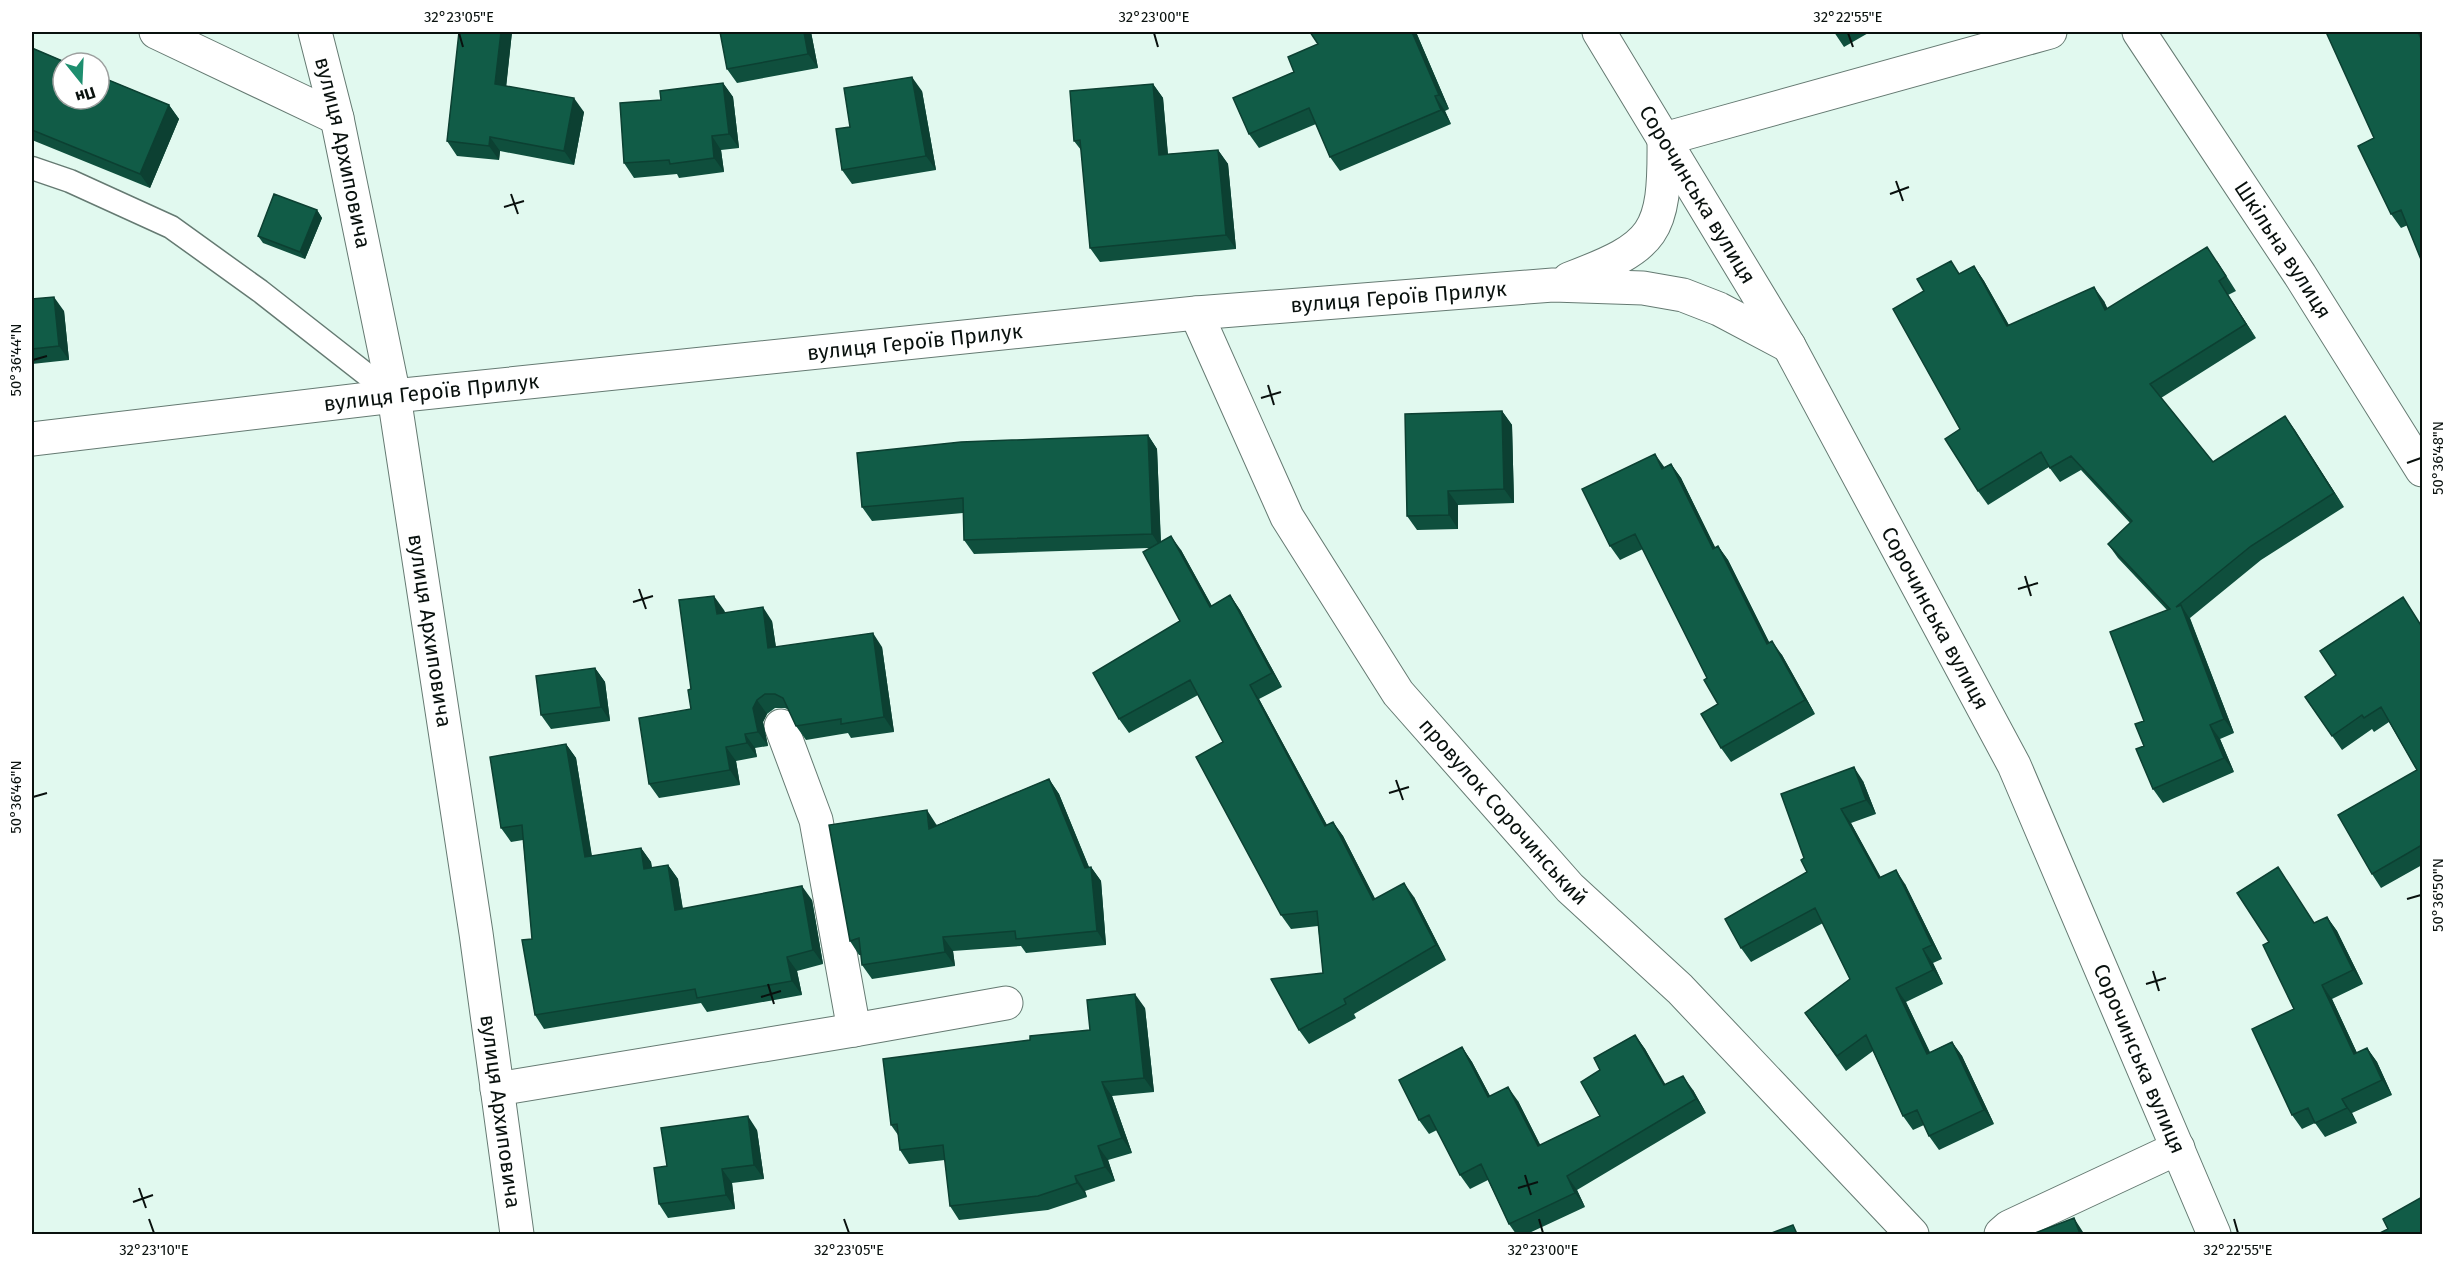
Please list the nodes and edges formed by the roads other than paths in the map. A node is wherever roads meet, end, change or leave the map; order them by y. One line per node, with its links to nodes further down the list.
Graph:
1 (156, 32): 6 (street)
2 (315, 32): 6 (street, вулиця Архиповича)
3 (1599, 32): 7 (street, Сорочинська вулиця)
4 (2050, 32): 7 (street)
5 (2139, 32): 14 (street, Шкільна вулиця)
6 (338, 118): 12 (street, вулиця Архиповича)
7 (1664, 139): 9 (street); 11 (street, Сорочинська вулиця)
8 (32, 168): 12 (lane)
9 (1553, 285): 10 (street, вулиця Героїв Прилук); 11 (street, вулиця Героїв Прилук)
10 (1196, 313): 12 (street, вулиця Героїв Прилук); 21 (street, провулок Сорочинський)
11 (1789, 346): 19 (street, Сорочинська вулиця)
12 (394, 396): 13 (street, вулиця Героїв Прилук); 18 (street, вулиця Архиповича)
13 (32, 439)
14 (2422, 470)
15 (781, 726): 17 (street)
16 (1005, 1003): 17 (street)
17 (855, 1030): 18 (street)
18 (497, 1089): 20 (street, вулиця Архиповича)
19 (2178, 1148): 22 (street); 23 (street, Сорочинська вулиця)
20 (517, 1234)
21 (1912, 1234)
22 (2001, 1234)
23 (2214, 1234)

